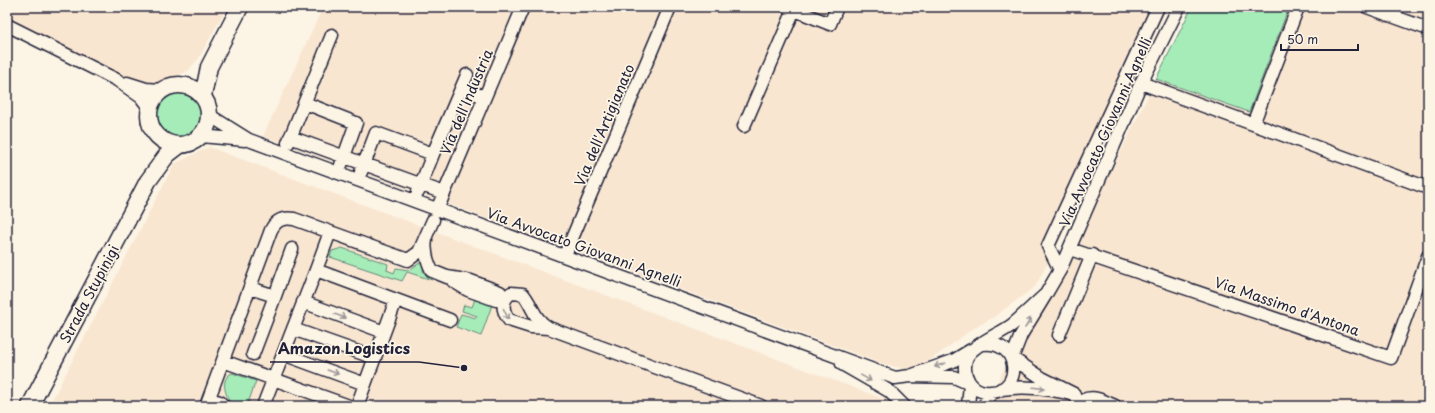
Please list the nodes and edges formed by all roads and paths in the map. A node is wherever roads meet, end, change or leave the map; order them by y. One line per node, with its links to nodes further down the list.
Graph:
1 (234, 7): 19 (main road)
2 (240, 7): 22 (main road)
3 (670, 7): 49 (street, Via dell'Artigianato)
4 (837, 7): 10 (street)
5 (1158, 7): 11 (street)
6 (1178, 7): 13 (street, Via Avvocato Giovanni Agnelli)
7 (1298, 7): 27 (street)
8 (1367, 7): 14 (street)
9 (519, 8): 23 (street, Via dell'Industria)
10 (791, 9): 28 (street)
11 (1153, 19): 13 (street); 53 (street)
12 (7, 25): 17 (street)
13 (1169, 26): 18 (street, Via Avvocato Giovanni Agnelli)
14 (1428, 29)
15 (332, 35): 24 (street)
16 (467, 75): 20 (street)
17 (116, 80): 21 (street); 25 (street)
18 (1141, 84): 27 (street); 47 (street, Via Avvocato Giovanni Agnelli)
19 (186, 85): 21 (main road); 22 (main road)
20 (462, 88): 23 (street); 35 (street)
21 (162, 90): 25 (main road)
22 (202, 96): 26 (main road)
23 (484, 97): 43 (street, Via dell'Industria)
24 (305, 103): 31 (street); 36 (street)
25 (150, 109): 29 (main road, Strada Stupinigi)
26 (209, 115): 30 (main road); 32 (street, Via Avvocato Giovanni Agnelli)
27 (1253, 124): 42 (street)
28 (744, 126)
29 (155, 133): 33 (main road); 40 (main road, Strada Stupinigi)
30 (201, 136): 32 (street, Via Avvocato Giovanni Agnelli); 33 (main road, Strada Stupinigi)
31 (290, 137): 34 (street); 36 (street)
32 (249, 140): 34 (street, Via Avvocato Giovanni Agnelli)
33 (180, 145): 40 (main road, Strada Stupinigi)
34 (284, 154): 38 (street, Via Avvocato Giovanni Agnelli)
35 (433, 154): 37 (street); 41 (street)
36 (344, 157): 37 (street); 38 (street)
37 (364, 164): 39 (street); 41 (street)
38 (337, 173): 39 (street, Via Avvocato Giovanni Agnelli)
39 (358, 181): 44 (street, Via Avvocato Giovanni Agnelli)
40 (148, 182): 80 (main road, Strada Stupinigi)
41 (421, 185): 43 (street); 44 (street)
42 (1428, 188)
43 (444, 193): 45 (street, Via dell'Industria)
44 (414, 200): 45 (street, Via Avvocato Giovanni Agnelli)
45 (433, 220): 46 (street); 49 (street, Via Avvocato Giovanni Agnelli); 57 (street)
46 (330, 232): 52 (street); 54 (street)
47 (1070, 248): 50 (street, Via Massimo d'Antona); 53 (street, Via Avvocato Giovanni Agnelli)
48 (292, 249): 56 (street)
49 (565, 255): 65 (street, Via Avvocato Giovanni Agnelli)
50 (1092, 255): 51 (street, Via Massimo d'Antona); 64 (street)
51 (1428, 256)
52 (316, 270): 58 (street); 59 (street)
53 (1060, 270): 55 (street, Via Avvocato Giovanni Agnelli)
54 (250, 288): 56 (street); 71 (street)
55 (1046, 294): 66 (street); 70 (street, Via Avvocato Giovanni Agnelli, one-way to 55)
56 (275, 296): 67 (street)
57 (498, 296)
58 (396, 300): 60 (street); 63 (street)
59 (303, 302): 62 (street); 63 (street, one-way to 63)
60 (450, 320)
61 (549, 328): 85 (street)
62 (293, 329): 68 (street); 69 (street)
63 (384, 332): 69 (street)
64 (1059, 335)
65 (808, 345): 72 (street, Via Avvocato Giovanni Agnelli); 86 (street, one-way to 86)
66 (978, 346): 70 (street); 72 (street, one-way to 72); 75 (street)
67 (253, 354)
68 (284, 354): 73 (street); 74 (street, one-way to 74)
69 (375, 358): 74 (street)
70 (1012, 358): 76 (street); 77 (street)
71 (223, 361): 73 (street); 79 (street)
72 (910, 376): 75 (street, Via Avvocato Giovanni Agnelli)
73 (273, 380): 82 (street); 83 (street)
74 (365, 384): 84 (street)
75 (970, 384): 76 (street); 87 (street)
76 (996, 391): 77 (street, one-way to 77); 88 (street)
77 (1073, 394): 78 (street)
78 (1087, 398): 89 (street); 90 (street)
79 (207, 402): 81 (street)
80 (30, 406)
81 (223, 406)
82 (264, 406)
83 (349, 406)
84 (356, 406)
85 (761, 406)
86 (904, 406)
87 (968, 406)
88 (984, 406)
89 (1076, 406)
90 (1115, 406)

